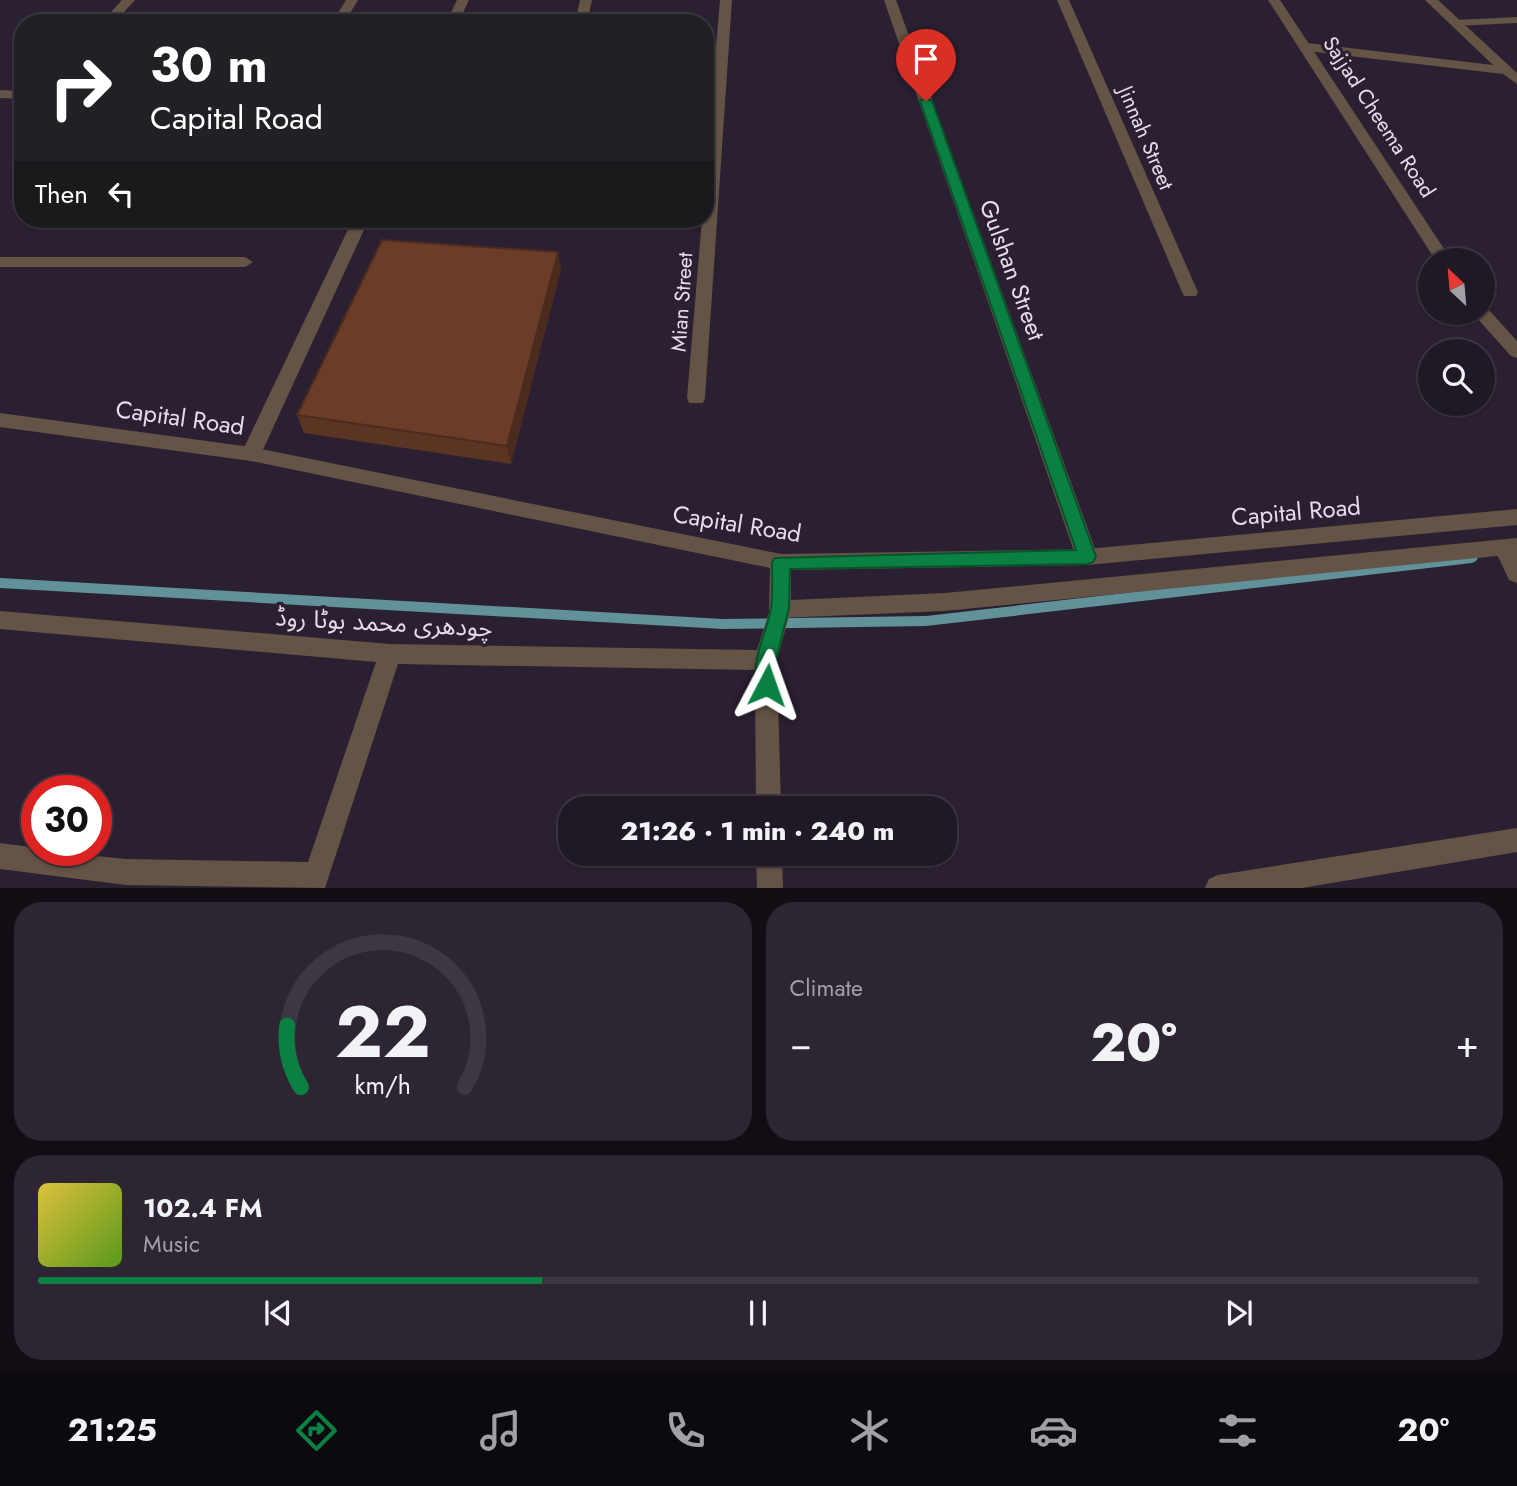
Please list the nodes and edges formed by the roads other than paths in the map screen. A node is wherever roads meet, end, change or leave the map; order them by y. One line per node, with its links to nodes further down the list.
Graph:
1 (130, 0): 7 (street)
2 (726, 0): 13 (street, Mian Street)
3 (890, 0): 27 (street, Gulshan Street)
4 (1063, 0): 19 (street, Jinnah Street)
5 (1274, 0): 10 (street, Sajjad Cheema Road)
6 (1431, 0): 9 (street)
7 (116, 14)
8 (1517, 20): 9 (lane)
9 (1455, 23): 11 (street)
10 (1307, 47): 11 (street); 16 (street, Sajjad Cheema Road)
11 (1505, 70): 12 (street)
12 (1517, 80)
13 (714, 159)
14 (357, 228): 24 (street)
15 (709, 228): 22 (street, Mian Street)
16 (1436, 248)
17 (0, 262): 18 (street)
18 (245, 262)
19 (1190, 292)
20 (1494, 326): 21 (street)
21 (1517, 352)
22 (696, 398)
23 (0, 419): 24 (street, Capital Road)
24 (251, 454): 29 (street, Capital Road)
25 (1517, 517): 26 (street, Capital Road)
26 (1485, 521): 27 (street, Capital Road); 28 (street)
27 (1087, 557): 29 (street, Capital Road)
28 (1512, 557): 30 (street)
29 (781, 562): 30 (street)
30 (780, 608): 33 (street)
31 (0, 620): 32 (street, چودھری محمد بوٹا روڈ)
32 (390, 654): 33 (street, چودھری محمد بوٹا روڈ); 38 (street)
33 (766, 660): 34 (street)
34 (769, 796)
35 (1517, 841): 40 (street)
36 (0, 856): 38 (street)
37 (769, 866): 39 (street)
38 (314, 881)
39 (770, 887)
40 (1219, 887)

